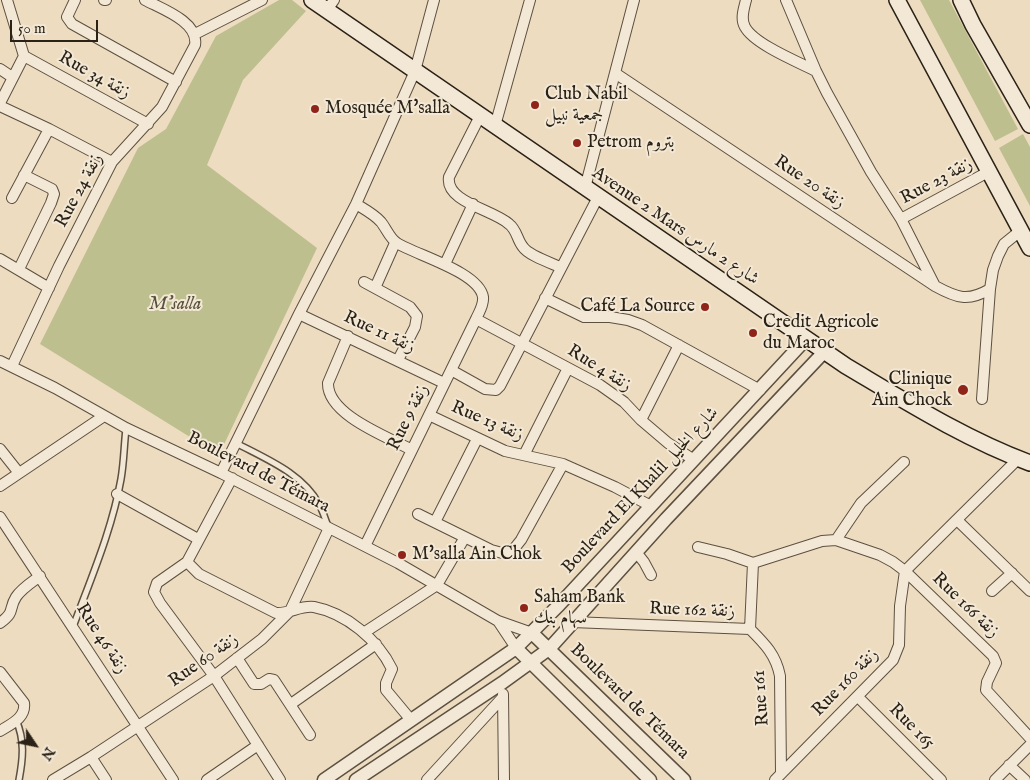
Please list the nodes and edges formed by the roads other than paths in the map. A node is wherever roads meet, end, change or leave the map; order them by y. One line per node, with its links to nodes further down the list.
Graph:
1 (7, 0): 15 (street)
2 (145, 0): 14 (street)
3 (262, 0): 14 (street)
4 (312, 0): 13 (main road, Avenue 2 Mars شارع 2 مارس)
5 (434, 0): 17 (street)
6 (530, 0): 26 (street)
7 (634, 0): 19 (street)
8 (746, 0): 18 (street)
9 (786, 0): 18 (street)
10 (897, 0): 29 (main road)
11 (961, 0): 25 (main road)
12 (73, 4): 21 (street)
13 (331, 5): 17 (main road, Avenue 2 Mars شارع 2 مارس)
14 (195, 34): 21 (street, Rue 24 زنقة)
15 (24, 56): 20 (street); 24 (street, Rue 34 زنقة)
16 (0, 69): 20 (street)
17 (415, 71): 23 (main road, Avenue 2 Mars شارع 2 مارس); 34 (street)
18 (816, 71): 36 (street)
19 (615, 73): 31 (street); 45 (street, Rue 20 زنقة)
20 (12, 77): 22 (street)
21 (176, 82): 24 (street, Rue 24 زنقة)
22 (0, 104): 27 (street)
23 (480, 116): 26 (main road, Avenue 2 Mars شارع 2 مارس); 35 (street)
24 (148, 124): 28 (street, Rue 24 زنقة)
25 (1030, 125)
26 (495, 126): 31 (main road, Avenue 2 Mars شارع 2 مارس)
27 (49, 129): 28 (street); 30 (street)
28 (112, 162): 46 (street, Rue 24 زنقة)
29 (988, 172): 36 (street, Rue 23 زنقة); 37 (main road)
30 (24, 175): 33 (street); 43 (street)
31 (585, 188): 32 (main road, Avenue 2 Mars شارع 2 مارس)
32 (598, 197): 42 (street); 53 (main road, Avenue 2 Mars شارع 2 مارس)
33 (12, 198)
34 (356, 204): 38 (street); 50 (street)
35 (473, 204): 41 (street); 42 (street)
36 (901, 219): 45 (street)
37 (1020, 231): 39 (main road); 48 (street)
38 (395, 242): 41 (street); 47 (street)
39 (1030, 248)
40 (0, 258): 43 (street)
41 (445, 264): 51 (street, Rue 9 زنقة)
42 (560, 267): 49 (street)
43 (19, 269): 46 (street)
44 (364, 282): 47 (street)
45 (935, 286): 48 (street, Rue 20 زنقة)
46 (49, 288): 59 (street, Rue 24 زنقة)
47 (376, 288): 57 (street)
48 (990, 289): 64 (street)
49 (545, 298): 54 (street); 55 (street)
50 (299, 314): 52 (street, Rue 11 زنقة); 70 (street)
51 (476, 319): 54 (street, Rue 4 زنقة); 61 (street, Rue 9 زنقة)
52 (348, 336): 57 (street, Rue 11 زنقة); 72 (street)
53 (806, 339): 56 (main road, Avenue 2 Mars شارع 2 مارس); 63 (street, Boulevard El Khalil شارع الخليل)
54 (523, 344): 60 (street, Rue 4 زنقة); 61 (street)
55 (679, 345): 63 (street); 67 (street)
56 (825, 351): 75 (main road, Avenue 2 Mars شارع 2 مارس); 94 (street)
57 (398, 360): 62 (street, Rue 11 زنقة)
58 (0, 361): 59 (street, Boulevard de Témara)
59 (12, 366): 66 (street, Boulevard de Témara)
60 (568, 368): 67 (street, Rue 4 زنقة); 73 (street)
61 (451, 370): 62 (street, Rue 9 زنقة)
62 (444, 383): 65 (street, Rue 9 زنقة)
63 (760, 390): 74 (street, Boulevard El Khalil شارع الخليل)
64 (982, 399)
65 (429, 414): 69 (street, Rue 13 زنقة); 72 (street, Rue 9 زنقة)
66 (104, 416): 68 (street, Boulevard de Témara); 79 (street)
67 (641, 420): 74 (street, Rue 4 زنقة)
68 (126, 428): 78 (street, Boulevard de Témara); 82 (lane)
69 (477, 438): 73 (street, Rue 13 زنقة); 87 (street)
70 (235, 443): 78 (street); 88 (lane)
71 (0, 448): 79 (street)
72 (412, 450): 92 (street, Rue 9 زنقة)
73 (524, 456): 77 (street, Rue 13 زنقة)
74 (694, 460): 83 (street, Boulevard El Khalil شارع الخليل)
75 (1024, 461): 86 (street)
76 (904, 462): 91 (street)
77 (564, 464): 83 (street, Rue 13 زنقة); 89 (street)
78 (221, 472): 80 (street, Boulevard de Témara)
79 (19, 473): 81 (street)
80 (232, 478): 88 (street, Boulevard de Témara); 90 (street)
81 (0, 486)
82 (117, 494): 90 (street); 108 (lane)
83 (651, 506): 111 (street, Boulevard El Khalil شارع الخليل)
84 (418, 514): 87 (street)
85 (0, 517): 100 (street, Rue 46 زنقة)
86 (957, 520): 97 (street); 98 (street)
87 (435, 522): 89 (street)
88 (329, 528): 92 (street, Boulevard de Témara); 104 (street, Rue 60 زنقة)
89 (465, 537): 101 (street)
90 (198, 539): 95 (street)
91 (836, 540): 96 (street); 97 (street)
92 (365, 546): 101 (street, Boulevard de Témara)
93 (698, 547): 96 (street)
94 (636, 552): 99 (street); 106 (street)
95 (187, 562): 104 (street); 118 (street)
96 (752, 563): 109 (street)
97 (905, 571): 121 (street, Rue 160 زنقة); 128 (street, Rue 166 زنقة)
98 (1012, 573): 102 (street); 103 (street)
99 (651, 575)
100 (40, 576): 107 (street); 108 (street, Rue 46 زنقة)
101 (438, 585): 105 (street, Boulevard de Témara); 110 (street)
102 (992, 591)
103 (1030, 591)
104 (290, 611): 110 (street); 115 (street, Rue 60 زنقة)
105 (498, 621): 111 (street, Boulevard de Témara); 113 (street, Boulevard de Témara)
106 (572, 622): 109 (street, Rue 162 زنقة); 114 (street)
107 (0, 623)
108 (73, 626): 125 (street, Rue 46 زنقة)
109 (750, 629): 133 (street, Rue 161)
110 (365, 632): 112 (street)
111 (532, 634): 113 (street, Boulevard El Khalil شارع الخليل); 114 (street, Boulevard de Témara)
112 (376, 644): 122 (street); 124 (street)
113 (516, 648): 116 (street, Boulevard de Témara); 124 (street, Boulevard El Khalil شارع الخليل)
114 (548, 649): 116 (street); 145 (street, Boulevard de Témara)
115 (237, 658): 118 (street, Rue 60 زنقة); 122 (street)
116 (530, 663): 119 (street); 144 (street, Boulevard de Témara)
117 (0, 672): 123 (street)
118 (214, 676): 125 (street, Rue 60 زنقة); 130 (street)
119 (502, 683): 120 (street); 141 (street)
120 (503, 697): 142 (street); 143 (street)
121 (858, 697): 133 (street, Rue 160 زنقة); 146 (street, Rue 165)
122 (291, 704): 127 (street)
123 (16, 720): 126 (street); 134 (lane)
124 (411, 720): 140 (street, Boulevard El Khalil شارع الخليل)
125 (137, 726): 131 (street, Rue 60 زنقة); 137 (street, Rue 46 زنقة)
126 (0, 731)
127 (310, 735)
128 (1030, 738)
129 (1030, 745): 132 (street)
130 (258, 746): 138 (street); 139 (street)
131 (91, 757): 135 (street, Rue 60 زنقة); 136 (street)
132 (1009, 765): 147 (street); 148 (street)
133 (778, 777)
134 (19, 780)
135 (53, 780)
136 (106, 780)
137 (173, 780)
138 (207, 780)
139 (280, 780)
140 (324, 780)
141 (356, 780)
142 (427, 780)
143 (504, 780)
144 (650, 780)
145 (684, 780)
146 (941, 780)
147 (995, 780)
148 (1025, 780)

